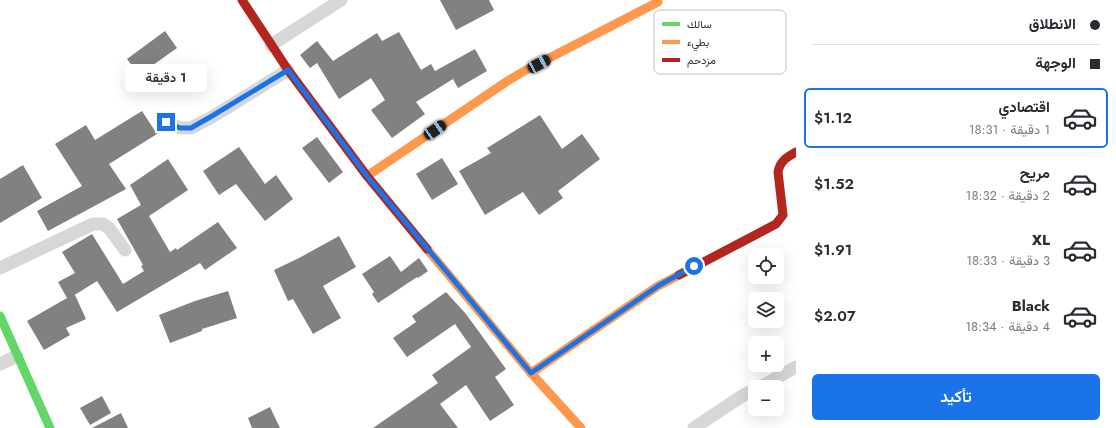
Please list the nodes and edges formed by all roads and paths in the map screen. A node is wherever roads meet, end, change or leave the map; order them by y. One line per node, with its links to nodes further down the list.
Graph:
1 (242, 0): 4 (street)
2 (341, 0): 4 (street)
3 (658, 2): 8 (street)
4 (271, 45): 5 (street)
5 (288, 70): 6 (street); 8 (street)
6 (166, 122)
7 (796, 152): 15 (street)
8 (367, 176): 15 (street)
9 (126, 250): 10 (street)
10 (0, 268)
11 (0, 316): 12 (street)
12 (17, 356): 13 (street); 18 (street)
13 (0, 364)
14 (796, 367): 16 (street)
15 (531, 373): 19 (street)
16 (773, 380)
17 (748, 393): 20 (street)
18 (50, 428)
19 (581, 428)
20 (694, 428)

